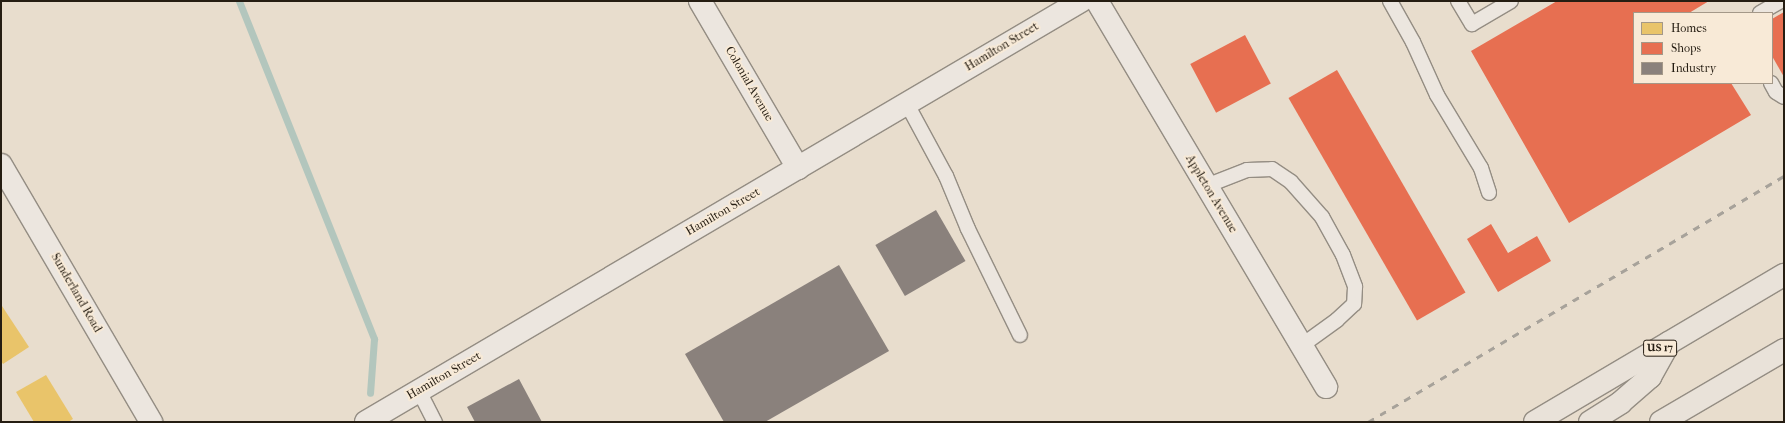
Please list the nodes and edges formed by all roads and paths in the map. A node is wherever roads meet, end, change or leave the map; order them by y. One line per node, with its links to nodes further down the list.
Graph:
1 (700, 1): 13 (street, Colonial Avenue)
2 (1081, 1): 11 (street, Hamilton Street)
3 (1097, 1): 14 (street, Appleton Avenue)
4 (1390, 1): 15 (lane)
5 (1458, 1): 6 (lane)
6 (1510, 1)
7 (1781, 1): 8 (lane)
8 (1762, 12)
9 (1772, 84): 10 (lane)
10 (1784, 97)
11 (907, 104): 13 (street, Hamilton Street); 17 (lane)
12 (1, 165): 23 (street, Sunderland Road)
13 (798, 168): 22 (street, Hamilton Street)
14 (1206, 186): 19 (street, Appleton Avenue); 19 (lane)
15 (1489, 193)
16 (1784, 275): 18 (highway, US 17)
17 (1020, 335)
18 (1670, 342): 26 (highway, US 17); 27 (highway)
19 (1302, 346): 21 (street, Appleton Avenue)
20 (1784, 350): 28 (highway)
21 (1326, 388)
22 (419, 391): 24 (street, Hamilton Street); 25 (lane)
23 (151, 422)
24 (366, 422)
25 (435, 422)
26 (1535, 422)
27 (1590, 422)
28 (1661, 422)

